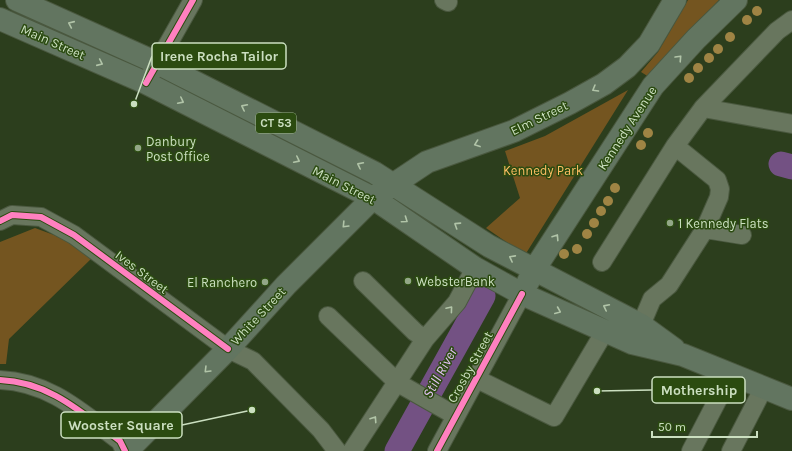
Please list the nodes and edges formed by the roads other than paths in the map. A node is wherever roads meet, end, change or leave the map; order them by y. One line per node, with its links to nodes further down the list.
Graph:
1 (16, 0): 7 (main road, Main Street / CT 53, one-way to 1)
2 (193, 0): 7 (street)
3 (675, 0): 12 (main road, Elm Street, one-way to 12)
4 (736, 0): 19 (main road, Kennedy Avenue, one-way to 4)
5 (0, 19): 8 (main road, Main Street / CT 53, one-way to 8)
6 (792, 20): 9 (street)
7 (157, 63): 8 (street); 12 (main road, Main Street / CT 53, one-way to 7)
8 (146, 84): 13 (main road, Main Street / CT 53, one-way to 13)
9 (703, 108): 10 (street); 11 (street)
10 (792, 124)
11 (675, 146): 15 (street); 17 (street)
12 (394, 183): 13 (main road, Elm Street); 19 (main road, Main Street / CT 53, one-way to 12)
13 (373, 198): 18 (main road, Main Street / CT 53, one-way to 18); 26 (main road, White Street, one-way to 26)
14 (0, 221): 26 (street, Ives Street)
15 (705, 229): 16 (street); 23 (street)
16 (742, 235)
17 (602, 262)
18 (475, 268): 21 (main road, Main Street / CT 53); 25 (street, one-way to 18)
19 (534, 270): 21 (main road, Crosby Street); 23 (main road, Main Street / CT 53, one-way to 19)
20 (363, 281): 25 (street)
21 (522, 294): 24 (main road, Main Street / CT 53, one-way to 24); 29 (street, Crosby Street)
22 (328, 316): 31 (street)
23 (641, 325): 27 (main road, Main Street / CT 53)
24 (605, 331): 27 (main road, Main Street / CT 53); 29 (street)
25 (425, 339): 31 (street)
26 (228, 349): 35 (main road, White Street, one-way to 35); 36 (street, Ives Street)
27 (683, 355): 28 (main road, Main Street / CT 53)
28 (731, 374): 32 (main road, Main Street / CT 53); 39 (street)
29 (477, 379): 34 (street, Crosby Street)
30 (0, 380): 35 (street)
31 (398, 383): 34 (street); 37 (street, one-way to 31)
32 (764, 387): 33 (main road, Main Street / CT 53); 40 (street)
33 (792, 399)
34 (456, 416): 38 (street, Crosby Street)
35 (126, 451)
36 (337, 451)
37 (352, 451)
38 (437, 451)
39 (691, 451)
40 (731, 451)

